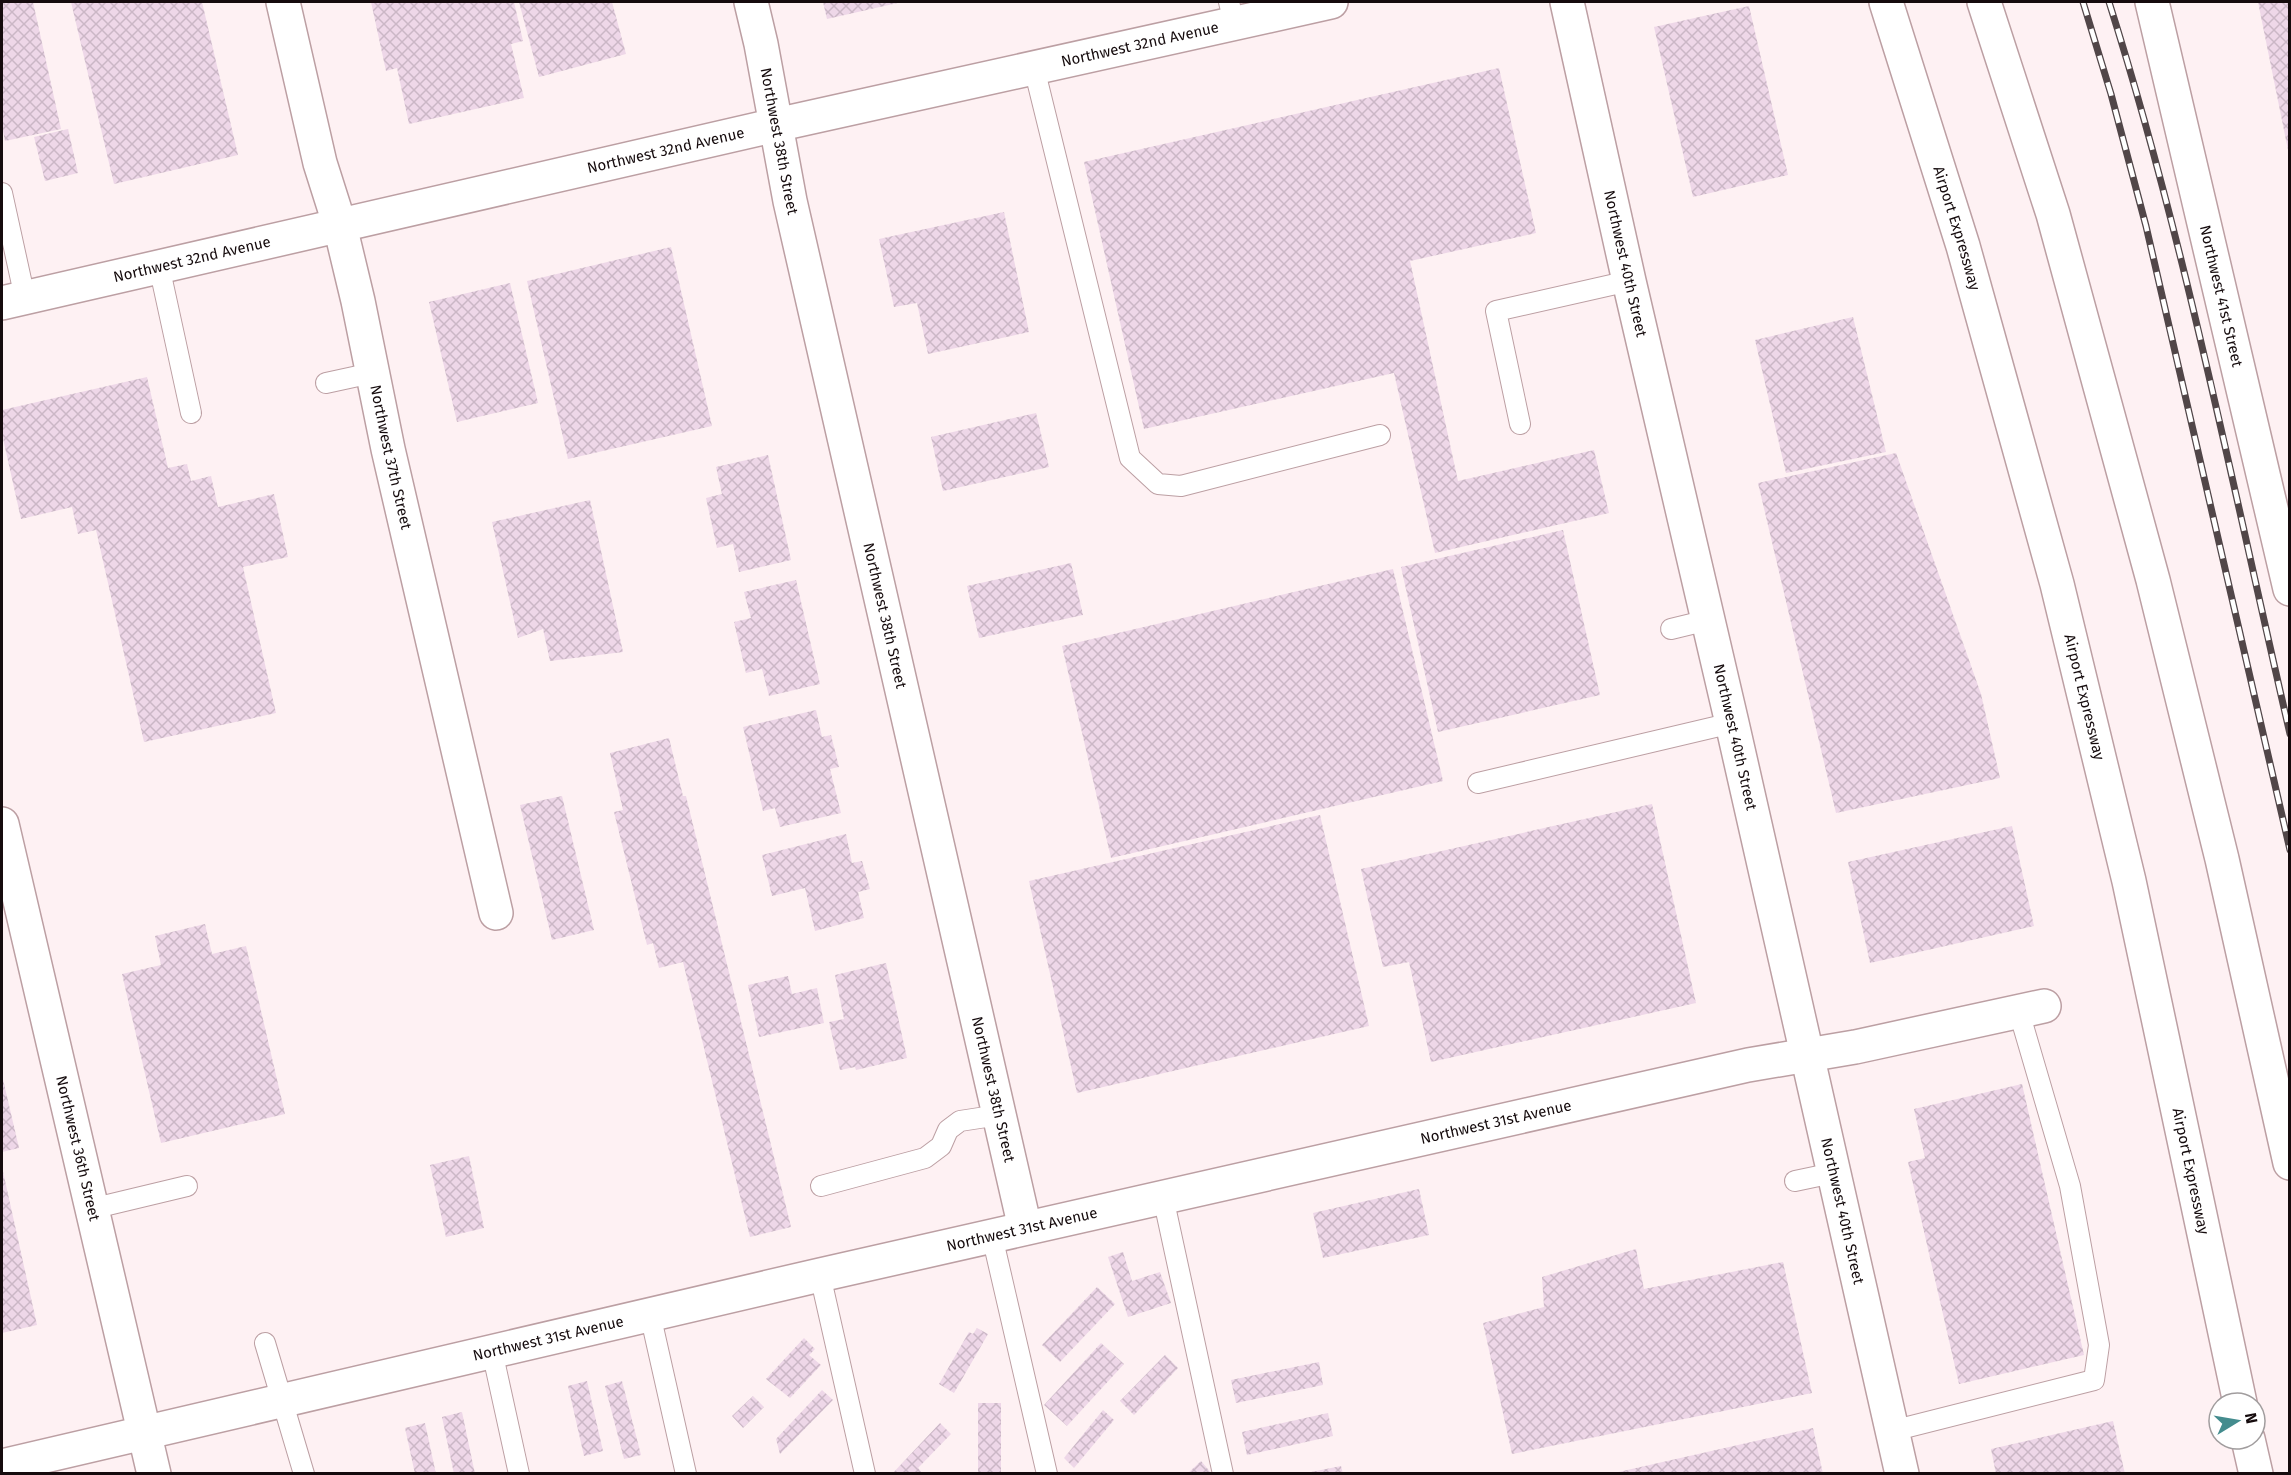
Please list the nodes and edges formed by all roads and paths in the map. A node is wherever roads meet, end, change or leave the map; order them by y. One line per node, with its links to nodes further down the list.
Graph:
1 (283, 2): 12 (main road, Northwest 37th Street)
2 (751, 2): 10 (main road, Northwest 38th Street)
3 (1567, 2): 14 (main road, Northwest 40th Street)
4 (1886, 2): 45 (main road, Airport Expressway)
5 (1984, 2): 32 (main road)
6 (2152, 2): 21 (main road, Northwest 41st Street)
7 (1317, 3): 8 (main road, Northwest 32nd Avenue)
8 (1232, 12): 9 (main road, Northwest 32nd Avenue)
9 (1034, 68): 10 (main road, Northwest 32nd Avenue); 20 (lane)
10 (776, 125): 12 (main road, Northwest 32nd Avenue); 31 (main road, Northwest 38th Street)
11 (2, 193): 15 (lane)
12 (340, 226): 13 (main road, Northwest 32nd Avenue); 16 (main road, Northwest 37th Street)
13 (159, 266): 15 (main road, Northwest 32nd Avenue); 18 (lane)
14 (1629, 281): 19 (lane); 22 (main road, Northwest 40th Street)
15 (13, 300)
16 (372, 373): 17 (lane); 28 (main road, Northwest 37th Street)
17 (326, 383)
18 (191, 413)
19 (1520, 424)
20 (1380, 435)
21 (2289, 589)
22 (1708, 620): 23 (lane); 24 (main road, Northwest 40th Street)
23 (1671, 628)
24 (1732, 723): 25 (lane); 30 (main road, Northwest 40th Street)
25 (1478, 783)
26 (2, 824): 27 (main road, Northwest 36th Street)
27 (5, 860): 38 (main road, Northwest 36th Street)
28 (496, 913)
29 (2032, 1009): 30 (main road, Northwest 31st Avenue); 47 (lane)
30 (1806, 1054): 33 (main road, Northwest 40th Street); 37 (main road, Northwest 31st Avenue)
31 (999, 1115): 36 (lane); 39 (main road, Northwest 38th Street)
32 (2289, 1163)
33 (1833, 1173): 34 (lane); 47 (main road, Northwest 40th Street)
34 (1795, 1181)
35 (187, 1186): 38 (lane)
36 (821, 1186)
37 (1163, 1197): 39 (main road, Northwest 31st Avenue); 57 (lane)
38 (91, 1209): 48 (main road, Northwest 36th Street)
39 (1025, 1228): 40 (main road, Northwest 31st Avenue)
40 (992, 1236): 41 (main road, Northwest 31st Avenue); 56 (lane)
41 (820, 1275): 42 (main road, Northwest 31st Avenue); 55 (lane)
42 (650, 1314): 44 (main road, Northwest 31st Avenue); 54 (lane)
43 (266, 1343): 46 (lane)
44 (492, 1351): 46 (main road, Northwest 31st Avenue); 53 (lane)
45 (2238, 1391)
46 (282, 1401): 48 (main road, Northwest 31st Avenue); 52 (lane)
47 (1892, 1431): 58 (main road, Northwest 40th Street)
48 (145, 1434): 50 (main road, Northwest 31st Avenue); 51 (main road, Northwest 36th Street)
49 (2251, 1451): 59 (main road)
50 (2, 1466)
51 (154, 1473)
52 (304, 1473)
53 (519, 1473)
54 (686, 1473)
55 (865, 1473)
56 (1047, 1473)
57 (1223, 1473)
58 (1902, 1473)
59 (2256, 1473)

